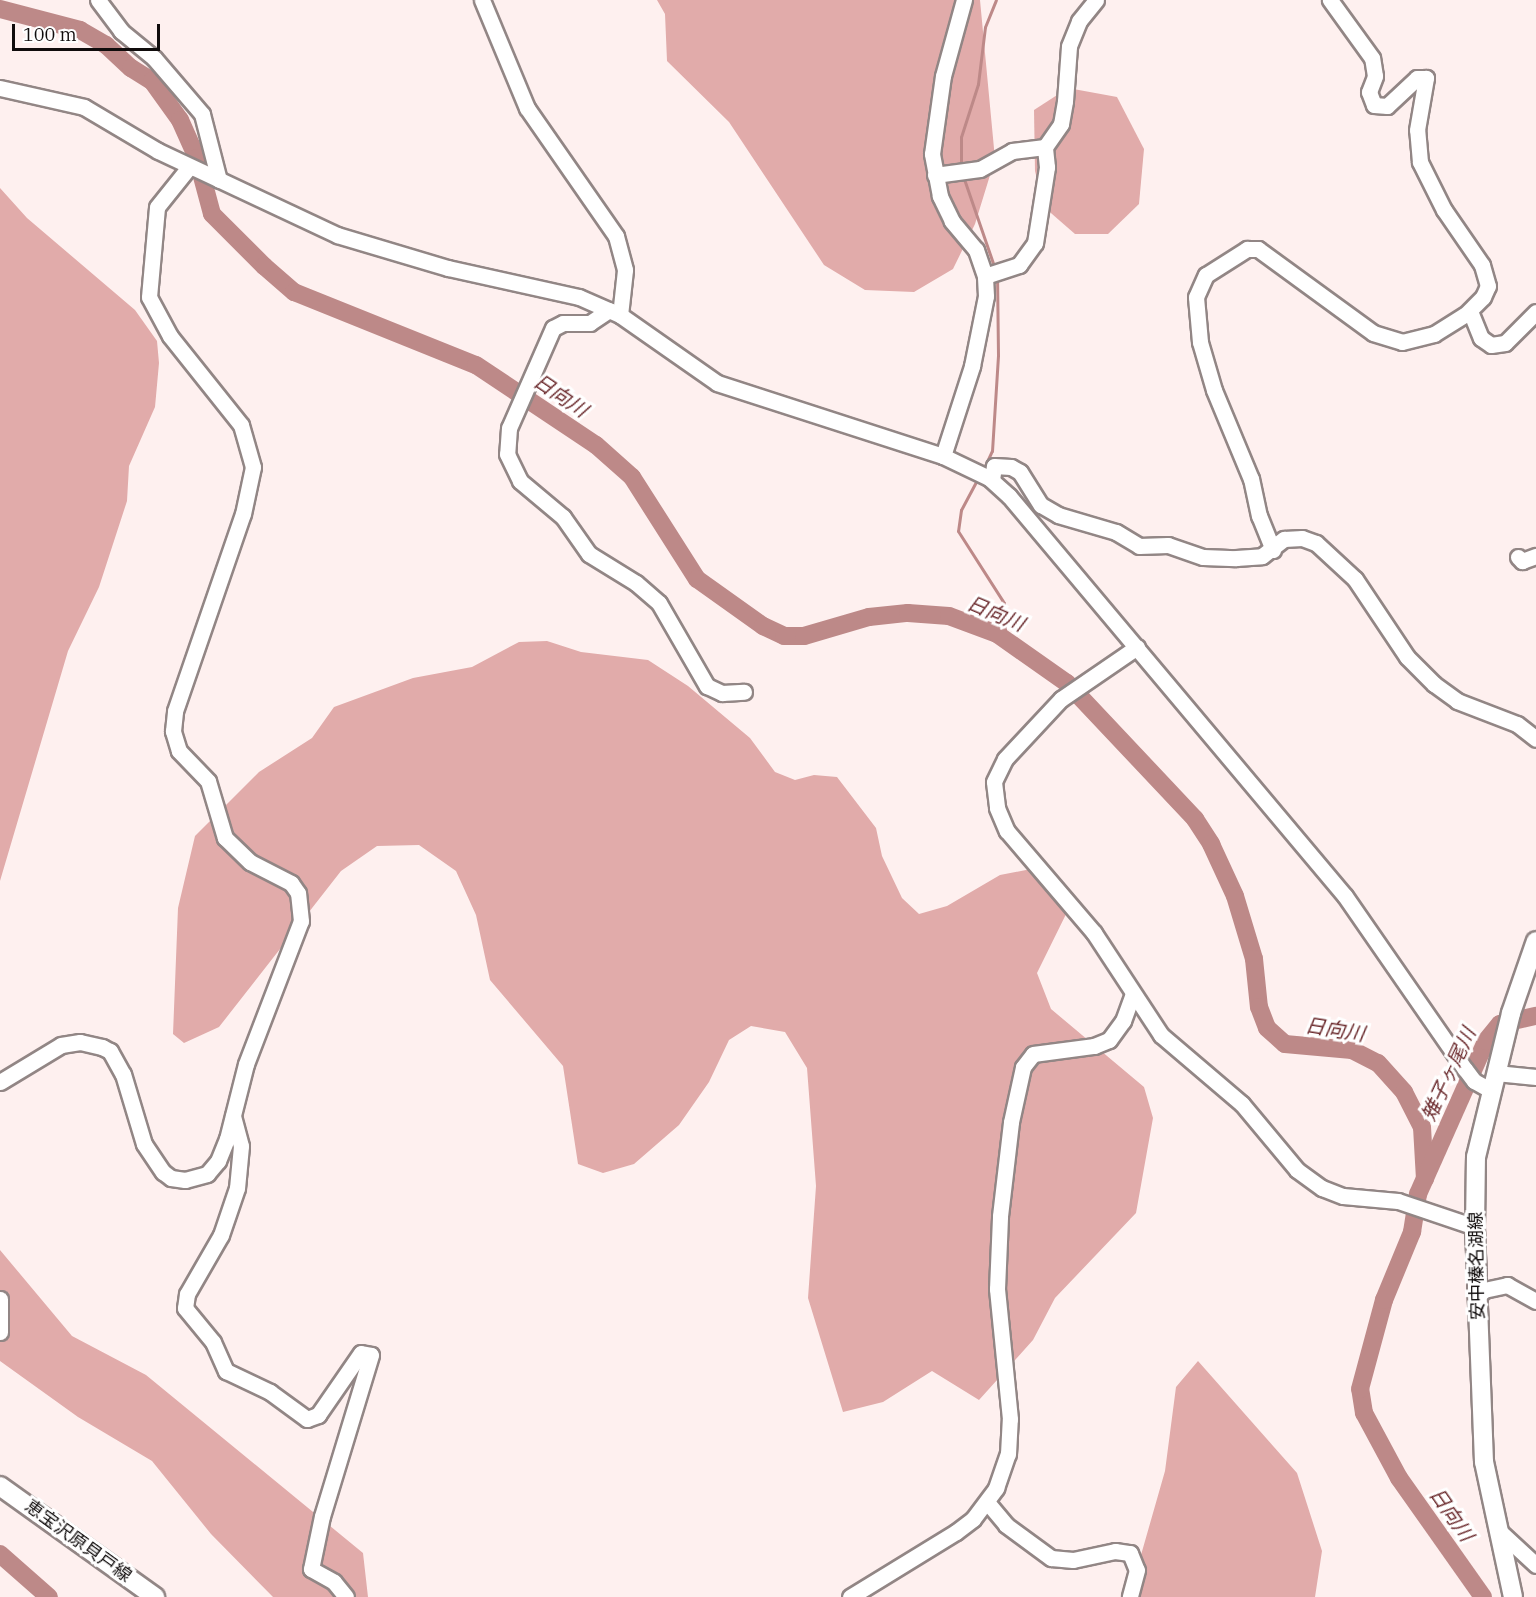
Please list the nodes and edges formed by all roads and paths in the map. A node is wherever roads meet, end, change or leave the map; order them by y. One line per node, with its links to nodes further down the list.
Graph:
1 (98, 0): 10 (street)
2 (482, 0): 14 (street)
3 (964, 0): 9 (street)
4 (1096, 0): 7 (street)
5 (1330, 0): 12 (street)
6 (0, 88): 8 (street)
7 (1045, 147): 9 (street); 11 (street)
8 (191, 167): 10 (street); 29 (street)
9 (935, 175): 11 (street)
10 (215, 178): 14 (street)
11 (985, 276): 15 (street)
12 (1470, 311): 13 (street); 17 (street)
13 (1536, 312)
14 (614, 313): 15 (street); 21 (street)
15 (943, 456): 16 (street)
16 (986, 477): 17 (street); 20 (street)
17 (1273, 550): 22 (street)
18 (1536, 556): 19 (street)
19 (1518, 557)
20 (1137, 647): 24 (street); 28 (street)
21 (744, 692)
22 (1536, 739)
23 (1536, 941): 25 (main road, 安中榛名湖線)
24 (1133, 994): 30 (street); 36 (street)
25 (1496, 1073): 26 (street); 28 (main road, 安中榛名湖線)
26 (1536, 1077)
27 (0, 1082): 29 (street)
28 (1492, 1091): 30 (main road, 安中榛名湖線)
29 (234, 1116): 40 (street)
30 (1475, 1227): 31 (main road, 安中榛名湖線)
31 (1477, 1297): 33 (street); 37 (main road, 安中榛名湖線)
32 (0, 1299): 34 (street)
33 (1536, 1301)
34 (0, 1332)
35 (0, 1486): 39 (main road, 恵宝沢原貝戸線)
36 (987, 1502): 41 (street); 42 (street)
37 (1497, 1530): 38 (street); 43 (main road, 安中榛名湖線)
38 (1536, 1565)
39 (155, 1597)
40 (346, 1597)
41 (850, 1597)
42 (1130, 1597)
43 (1513, 1597)

